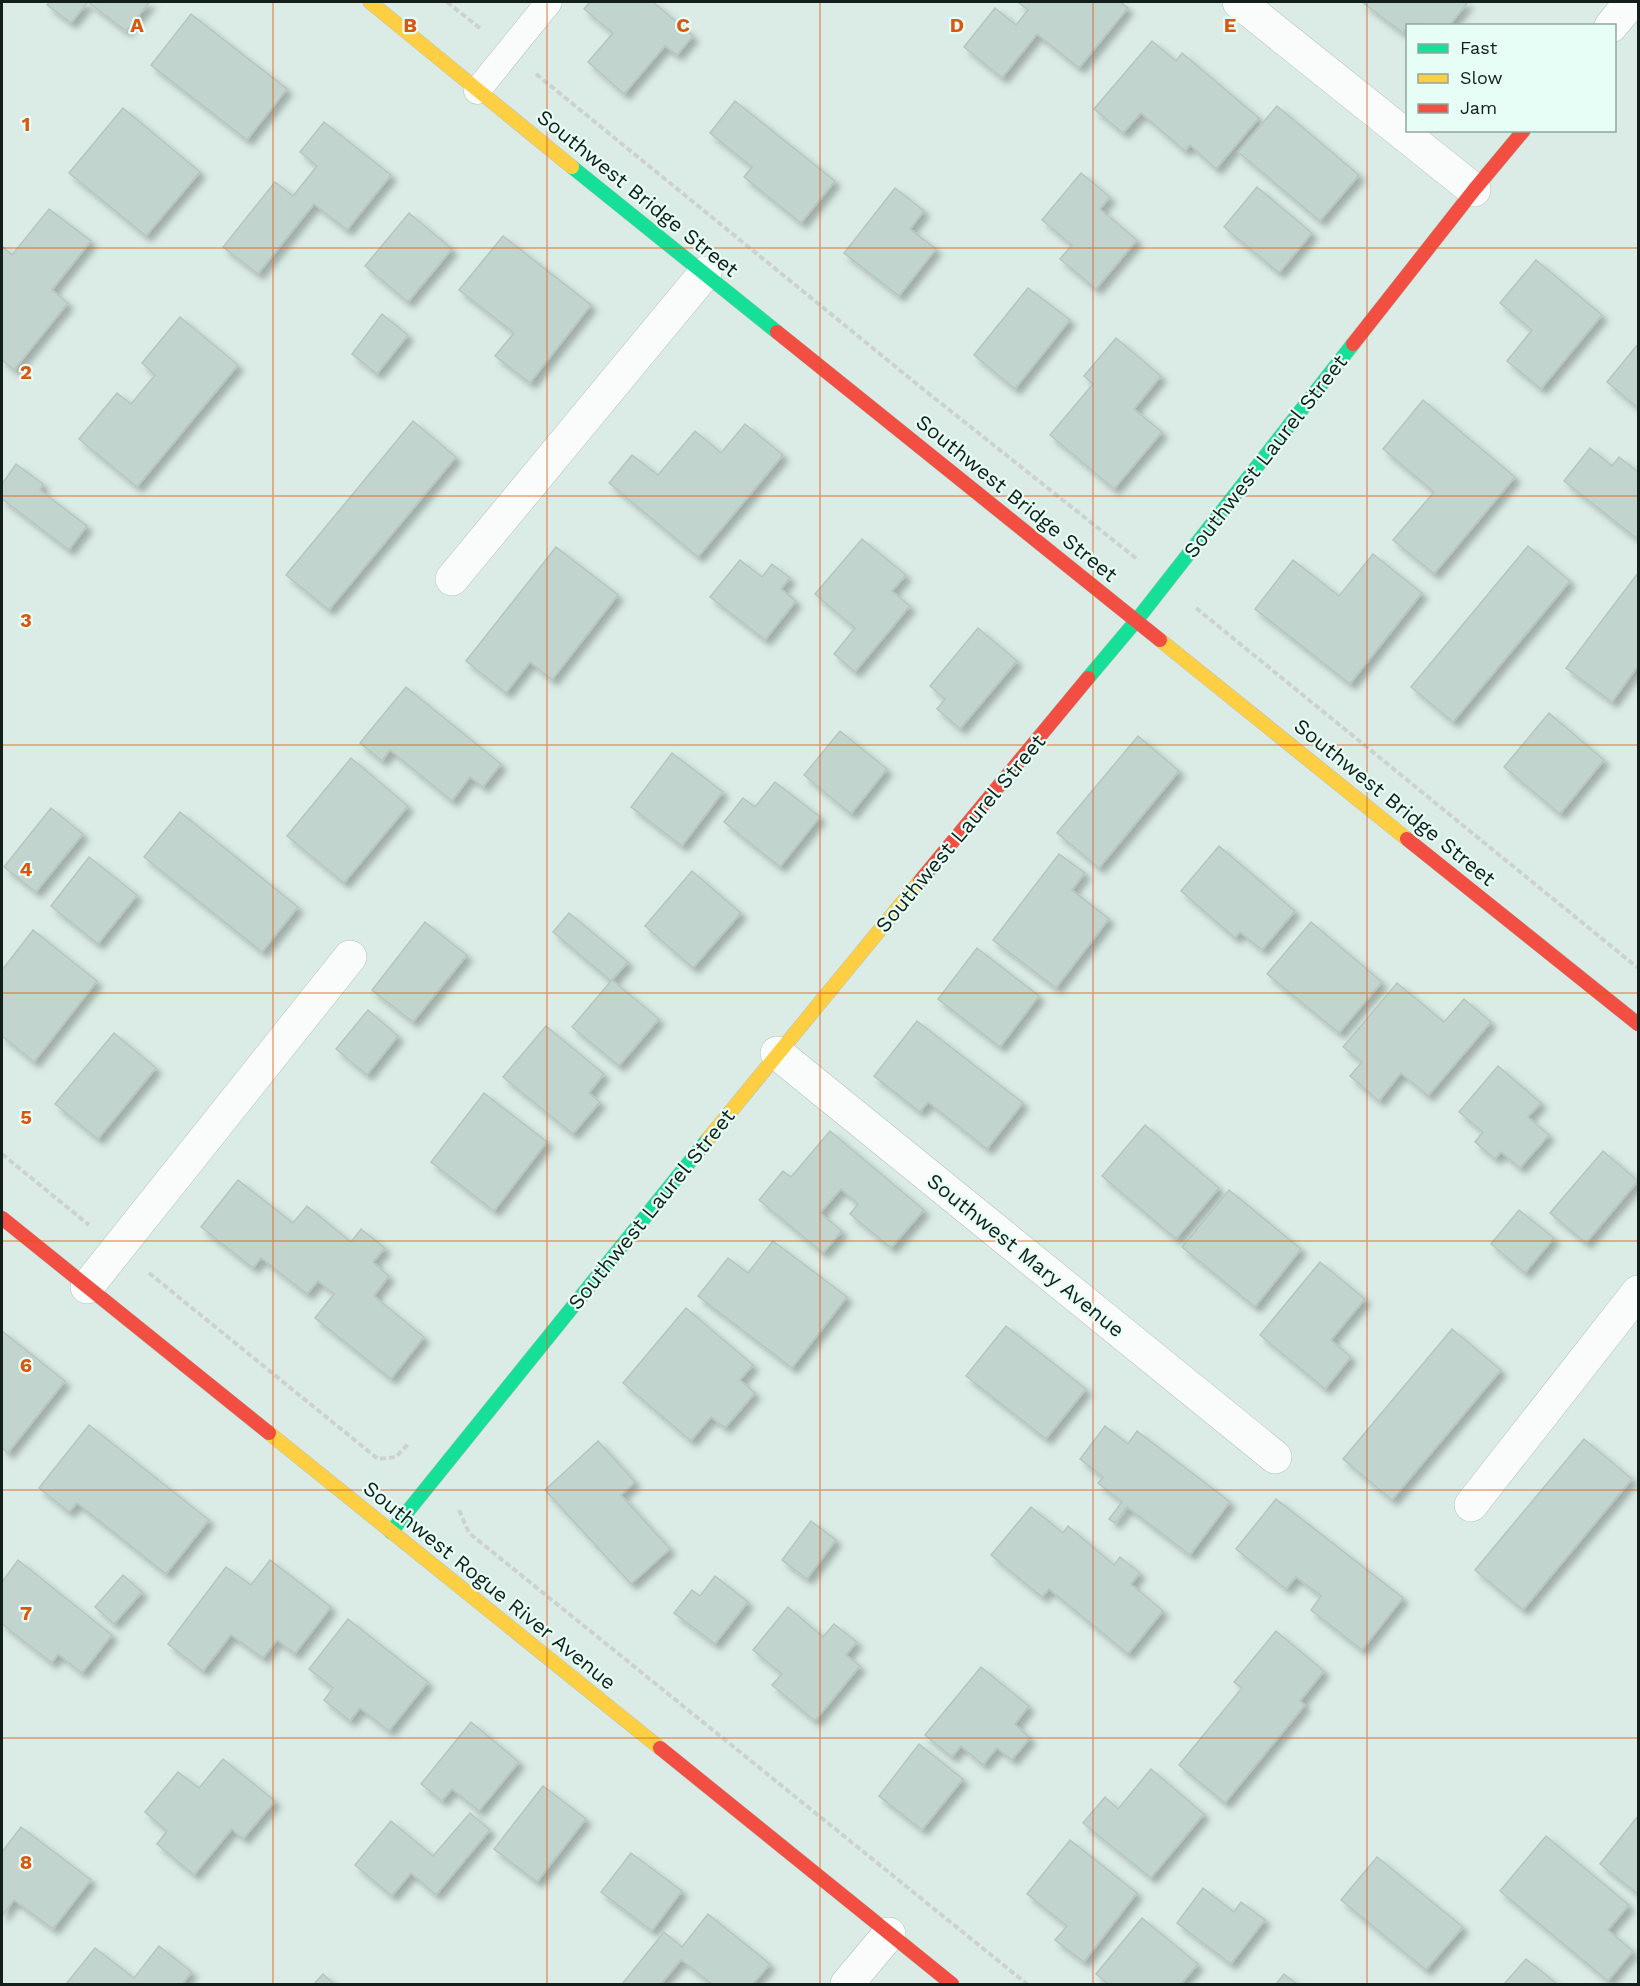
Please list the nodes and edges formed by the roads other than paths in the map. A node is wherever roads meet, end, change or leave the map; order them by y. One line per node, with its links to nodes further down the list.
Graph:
1 (370, 2): 6 (street, Southwest Bridge Street)
2 (549, 2): 6 (lane)
3 (1239, 2): 8 (street)
4 (1631, 2): 5 (street)
5 (1613, 24)
6 (477, 91): 9 (street, Southwest Bridge Street)
7 (1522, 132): 8 (street, Southwest Laurel Street)
8 (1474, 190): 11 (street, Southwest Laurel Street)
9 (705, 273): 10 (street); 11 (street, Southwest Bridge Street)
10 (452, 579)
11 (1136, 621): 13 (street, Southwest Bridge Street); 14 (street, Southwest Laurel Street)
12 (350, 957): 16 (street)
13 (1638, 1024)
14 (777, 1053): 18 (street, Southwest Mary Avenue); 20 (street, Southwest Laurel Street)
15 (2, 1218): 16 (street, Southwest Rogue River Avenue)
16 (87, 1287): 20 (street, Southwest Rogue River Avenue)
17 (1638, 1292): 19 (street)
18 (1275, 1457)
19 (1471, 1505)
20 (391, 1532): 21 (street, Southwest Rogue River Avenue)
21 (889, 1934): 22 (street); 23 (street, Southwest Rogue River Avenue)
22 (848, 1984)
23 (952, 1984)

